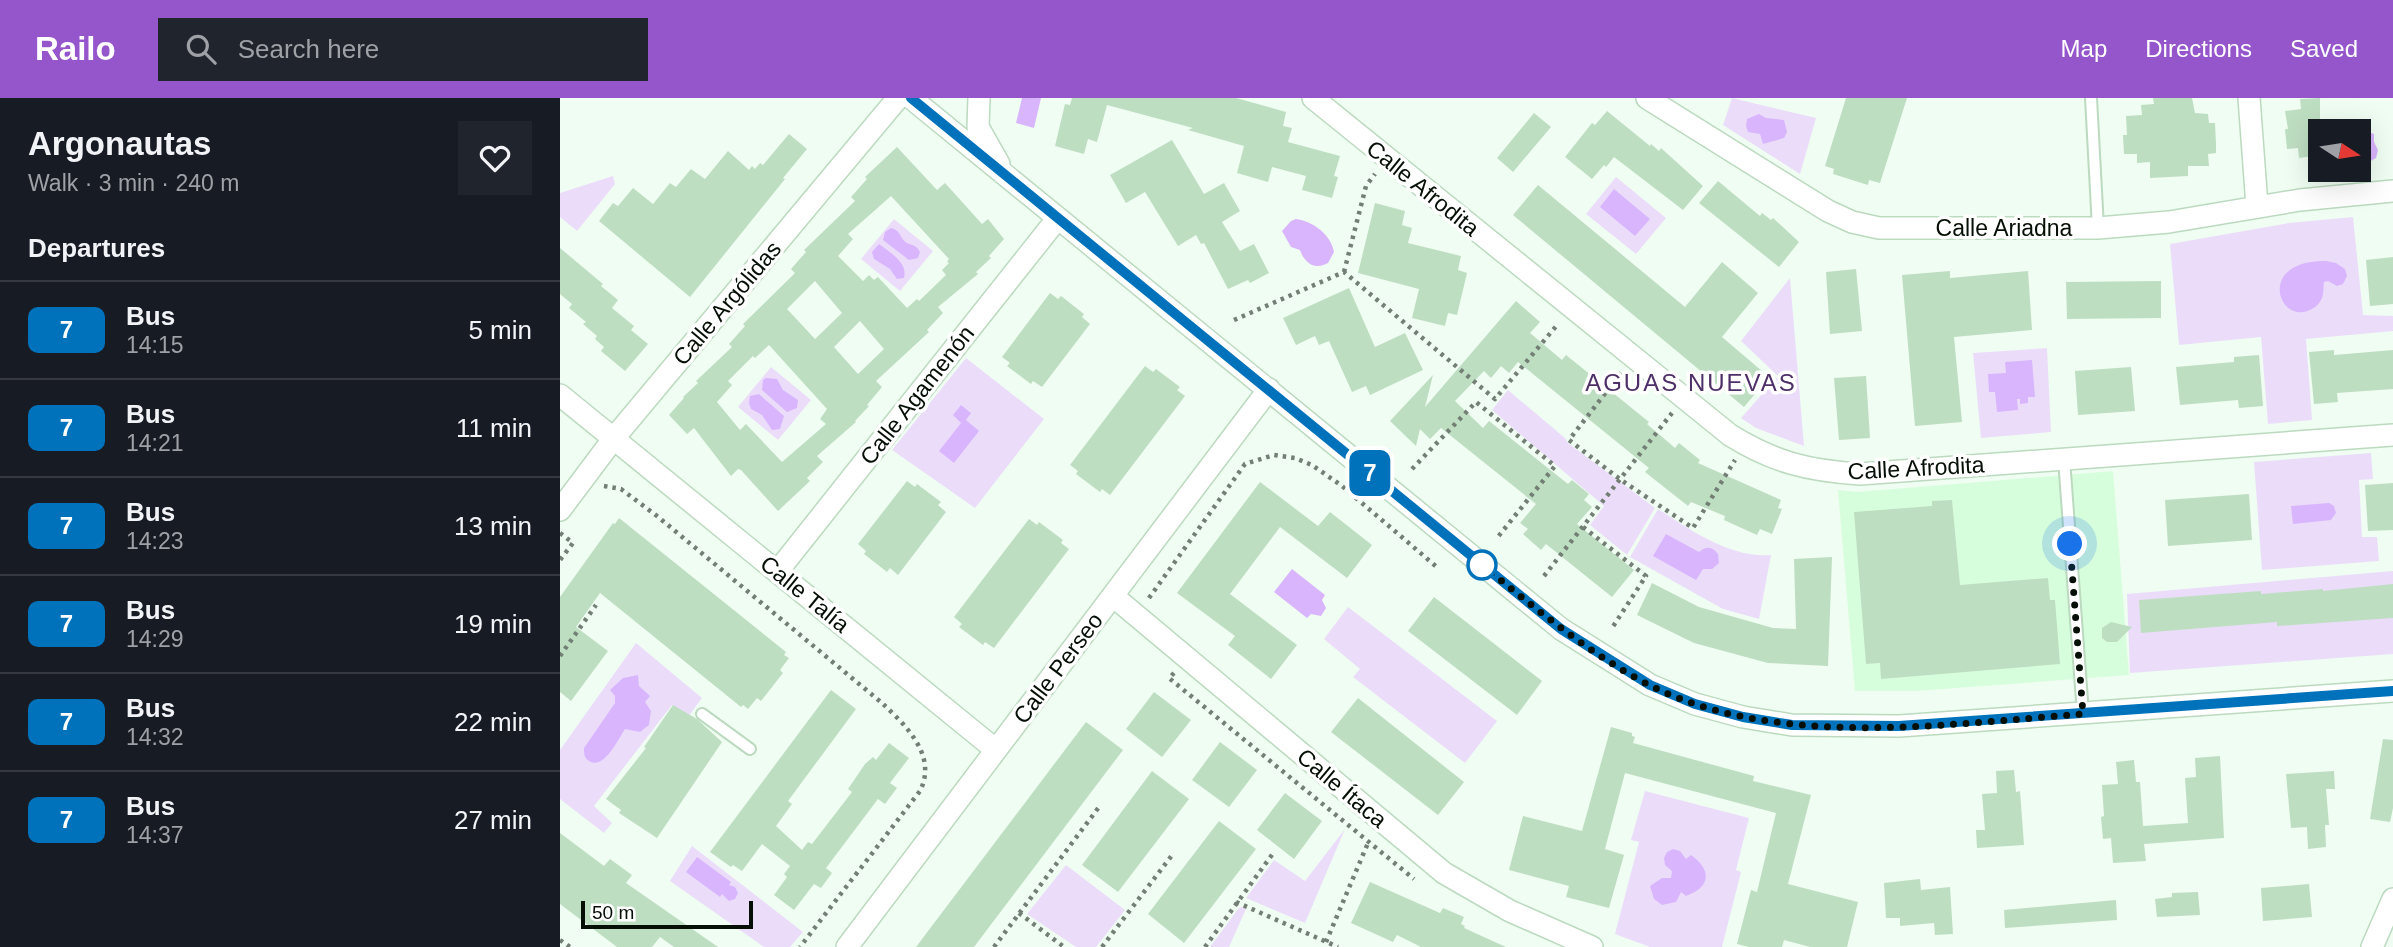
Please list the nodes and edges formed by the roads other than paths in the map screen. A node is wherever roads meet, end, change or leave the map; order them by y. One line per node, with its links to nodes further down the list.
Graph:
1 (898, 98): 16 (street, Calle Argólidas)
2 (911, 98): 8 (street)
3 (979, 98): 8 (street)
4 (1314, 98): 17 (street, Calle Afrodita)
5 (1647, 98): 12 (street, Calle Ariadna)
6 (2091, 98): 12 (lane)
7 (2249, 98): 10 (street)
8 (1005, 174): 11 (street)
9 (2393, 191): 10 (street, Calle Ariadna)
10 (2258, 206): 12 (street, Calle Ariadna)
11 (1057, 219): 13 (street); 19 (street, Calle Agamenón)
12 (2098, 228)
13 (1269, 389): 20 (street, Calle Perseo); 23 (street)
14 (560, 394): 16 (street, Calle Talía)
15 (2393, 435): 17 (street, Calle Afrodita)
16 (614, 438): 18 (street, Calle Argólidas); 19 (street, Calle Talía)
17 (2064, 459): 23 (lane)
18 (560, 510)
19 (777, 572): 25 (street, Calle Talía)
20 (1112, 596): 25 (street, Calle Perseo); 28 (street, Calle Ítaca)
21 (2393, 691): 23 (street)
22 (702, 714): 24 (lane)
23 (2083, 714)
24 (750, 749)
25 (996, 750): 27 (street, Calle Perseo)
26 (2393, 899): 29 (street)
27 (847, 947)
28 (1592, 947)
29 (2372, 947)

